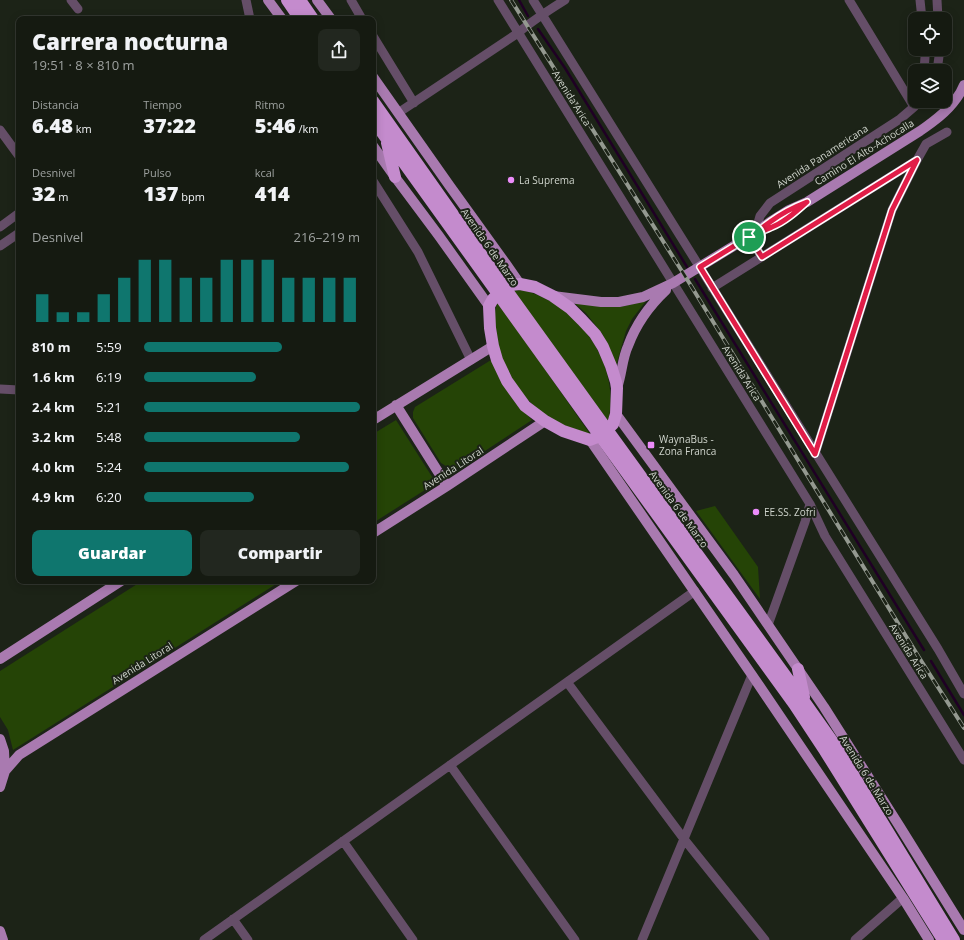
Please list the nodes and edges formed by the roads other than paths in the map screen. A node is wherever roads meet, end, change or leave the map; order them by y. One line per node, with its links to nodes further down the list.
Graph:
1 (71, 0): 14 (street)
2 (246, 0): 18 (street)
3 (268, 0): 19 (main road)
4 (286, 0): 20 (highway)
5 (300, 0): 21 (highway)
6 (317, 0): 22 (main road)
7 (351, 0): 23 (street)
8 (498, 0): 24 (street, Avenida Arica)
9 (533, 0): 17 (street, Avenida Arica)
10 (565, 0): 17 (street)
11 (849, 0): 28 (street)
12 (920, 0): 15 (street)
13 (937, 0): 16 (street)
14 (78, 9)
15 (921, 12)
16 (938, 12)
17 (542, 15): 24 (street); 48 (street, Avenida Arica)
18 (249, 16)
19 (280, 16)
20 (298, 16)
21 (312, 16)
22 (329, 16)
23 (360, 16)
24 (518, 33): 29 (street); 49 (street, Avenida Arica)
25 (376, 41): 29 (street)
26 (376, 81): 32 (main road, Avenida 6 de Marzo)
27 (964, 85): 45 (main road, Camino El Alto-Achocalla)
28 (908, 91)
29 (414, 103): 32 (street)
30 (376, 105): 52 (highway, Avenida 6 de Marzo)
31 (911, 108): 45 (street, Avenida Panamericana)
32 (398, 113): 50 (main road, Avenida 6 de Marzo)
33 (376, 124): 36 (highway, Avenida 6 de Marzo)
34 (0, 130): 38 (street)
35 (947, 132): 39 (street)
36 (386, 138): 40 (highway); 52 (highway, Avenida 6 de Marzo)
37 (376, 150): 40 (main road)
38 (16, 152)
39 (917, 160): 47 (street); 65 (street)
40 (395, 177): 54 (main road)
41 (376, 186): 56 (street)
42 (16, 215): 43 (street)
43 (0, 227)
44 (16, 235): 46 (street)
45 (752, 235): 47 (street); 48 (main road, Camino El Alto-Achocalla)
46 (0, 246)
47 (762, 257): 51 (street)
48 (700, 267): 49 (main road, Camino El Alto-Achocalla); 51 (street, Avenida Arica)
49 (673, 283): 53 (main road, Camino El Alto-Achocalla); 57 (main road, Camino El Alto-Achocalla); 67 (street, Avenida Arica)
50 (520, 284): 52 (highway); 53 (highway)
51 (712, 288): 65 (street, Avenida Arica)
52 (502, 291): 54 (highway); 64 (highway, Avenida 6 de Marzo)
53 (553, 296): 57 (highway)
54 (489, 306): 55 (highway)
55 (493, 346): 56 (main road); 63 (highway)
56 (471, 360): 60 (main road)
57 (617, 388): 61 (highway)
58 (0, 389): 59 (street)
59 (16, 390)
60 (396, 405): 62 (main road); 66 (main road)
61 (616, 414): 64 (highway); 72 (main road, Avenida 6 de Marzo)
62 (376, 418)
63 (545, 421): 64 (highway); 66 (main road, Avenida Litoral)
64 (599, 436): 71 (main road, Avenida 6 de Marzo); 78 (highway, Avenida 6 de Marzo); 99 (highway, Avenida 6 de Marzo)
65 (815, 454): 77 (street, Avenida Arica)
66 (447, 486): 68 (main road, Avenida Litoral)
67 (810, 504): 72 (street); 80 (street, Avenida Arica)
68 (376, 531)
69 (116, 584): 73 (main road)
70 (291, 584): 82 (main road, Avenida Litoral)
71 (694, 591): 75 (main road, Avenida 6 de Marzo); 76 (street)
72 (768, 625): 74 (main road, Avenida 6 de Marzo)
73 (0, 659)
74 (798, 669): 78 (highway); 88 (main road, Avenida 6 de Marzo)
75 (752, 675): 84 (street); 86 (main road, Avenida 6 de Marzo)
76 (567, 682): 81 (street); 84 (street)
77 (964, 694)
78 (806, 704): 100 (highway, Avenida 6 de Marzo)
79 (0, 740): 82 (main road)
80 (964, 760)
81 (450, 765): 85 (street); 94 (street)
82 (5, 770): 83 (main road)
83 (0, 788)
84 (684, 839): 95 (street); 96 (street)
85 (343, 841): 87 (street); 93 (street)
86 (903, 898): 97 (street); 98 (main road, Avenida 6 de Marzo)
87 (233, 919): 91 (street); 92 (street)
88 (964, 930)
89 (0, 931): 90 (main road)
90 (3, 940)
91 (204, 940)
92 (248, 940)
93 (413, 940)
94 (575, 940)
95 (642, 940)
96 (765, 940)
97 (855, 940)
98 (929, 940)
99 (942, 940)
100 (954, 940)

